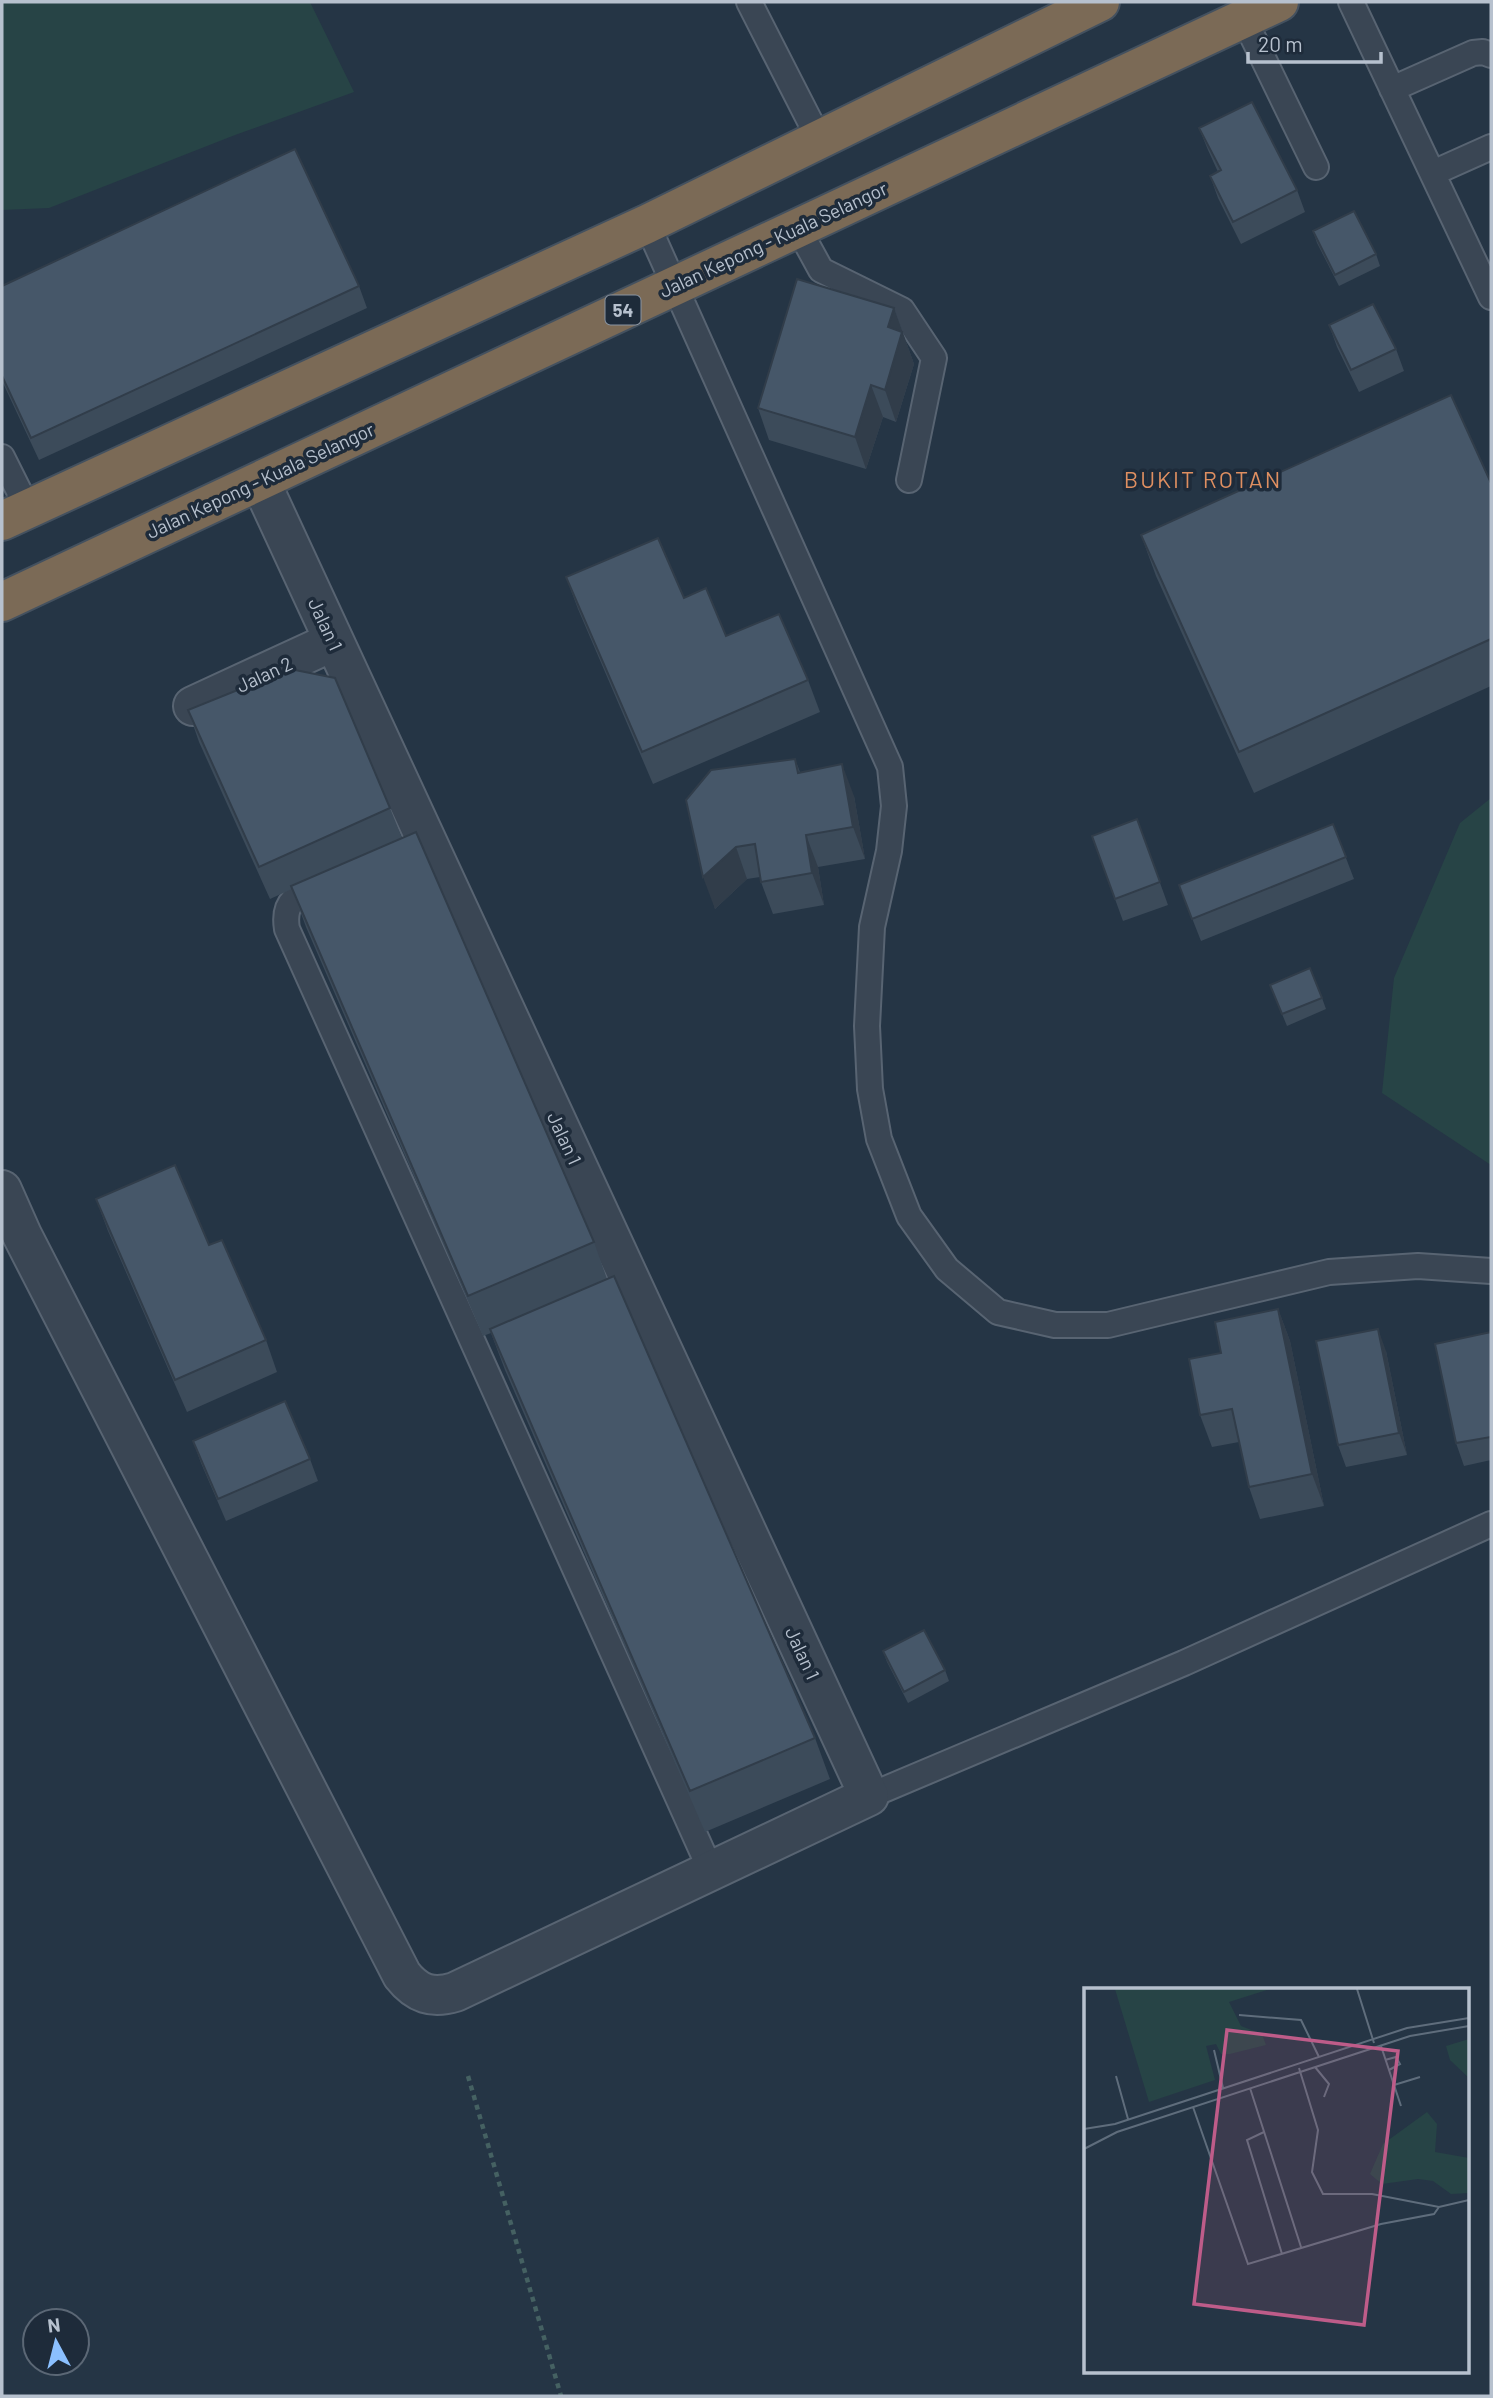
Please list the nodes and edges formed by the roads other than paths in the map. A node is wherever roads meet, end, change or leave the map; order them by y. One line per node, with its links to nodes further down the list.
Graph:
1 (749, 2): 8 (lane)
2 (1100, 2): 8 (highway)
3 (1279, 2): 5 (highway, Jalan Kepong - Kuala Selangor / 54)
4 (1351, 2): 7 (lane)
5 (1244, 19): 10 (lane); 13 (highway, Jalan Kepong - Kuala Selangor / 54)
6 (1491, 55): 7 (lane)
7 (1392, 89): 11 (lane)
8 (819, 139): 12 (highway)
9 (1491, 147): 11 (lane)
10 (1316, 167)
11 (1433, 173): 15 (lane)
12 (647, 224): 14 (lane); 19 (highway)
13 (798, 228): 14 (highway, Jalan Kepong - Kuala Selangor / 54); 17 (lane)
14 (674, 286): 18 (highway, Jalan Kepong - Kuala Selangor / 54); 25 (lane)
15 (1491, 297)
16 (2, 457): 19 (lane)
17 (909, 480)
18 (260, 481): 20 (highway, Jalan Kepong - Kuala Selangor / 54); 21 (street, Jalan 1)
19 (15, 515)
20 (2, 602)
21 (334, 641): 22 (street, Jalan 2); 29 (street, Jalan 1)
22 (193, 706)
23 (340, 878): 27 (lane)
24 (2, 1190): 30 (street)
25 (1491, 1271)
26 (499, 1337): 27 (lane)
27 (475, 1347): 30 (lane)
28 (1491, 1524): 29 (lane)
29 (869, 1796): 30 (street)
30 (711, 1871)

